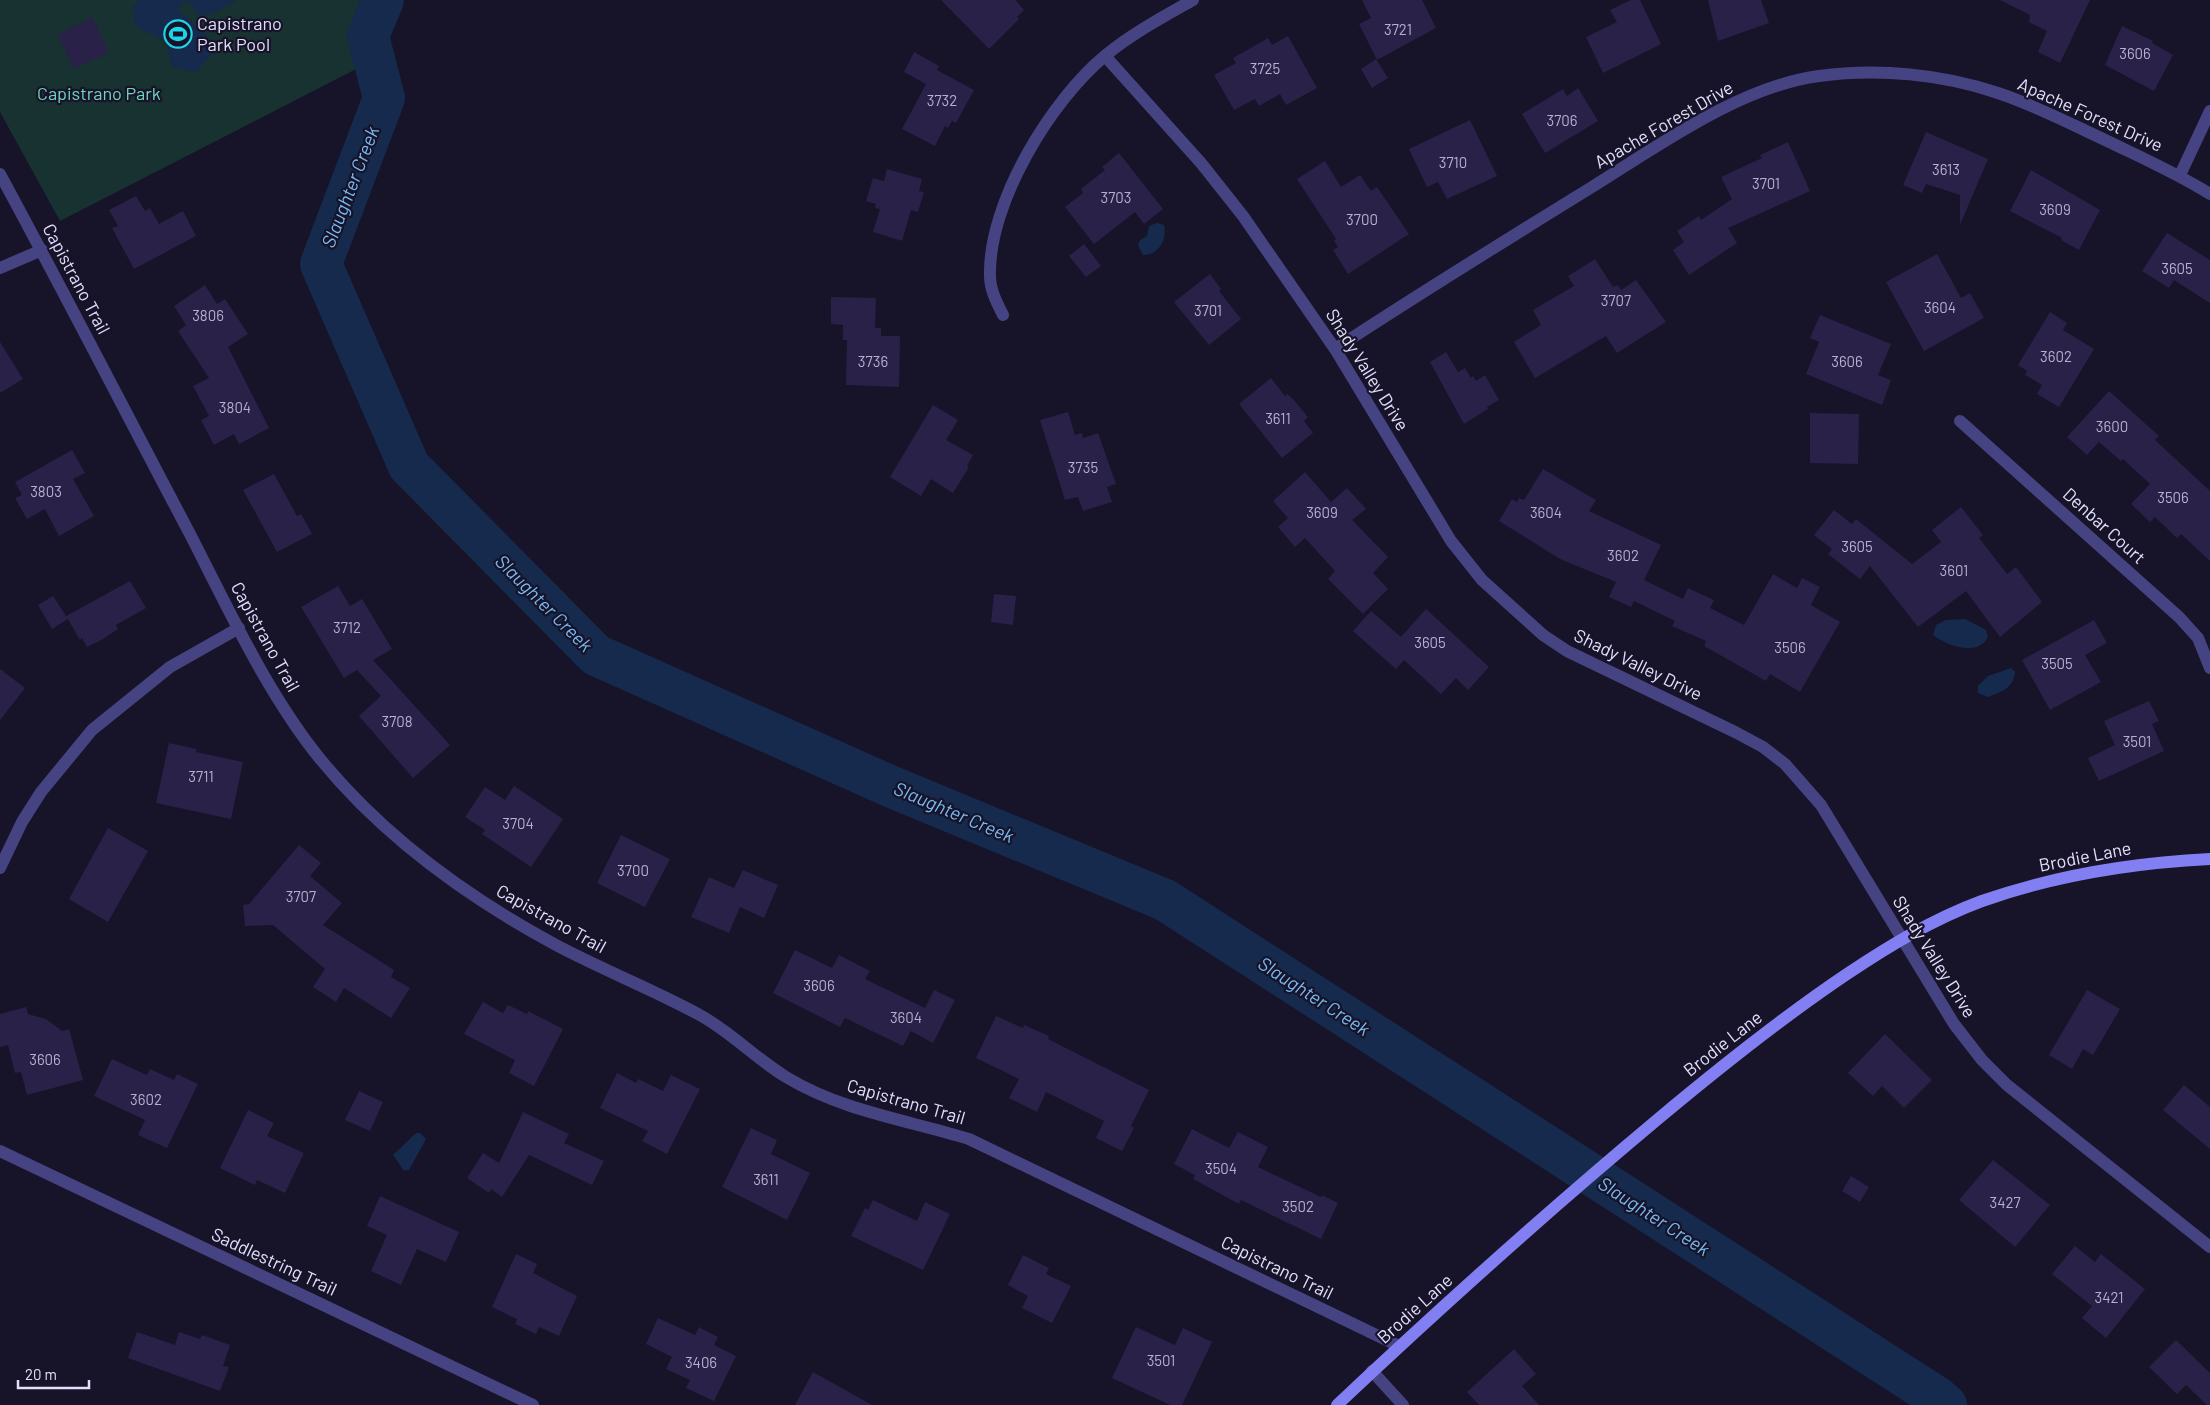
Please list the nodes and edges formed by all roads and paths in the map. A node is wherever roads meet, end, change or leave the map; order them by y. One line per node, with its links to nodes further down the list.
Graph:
1 (1193, 0): 2 (street)
2 (1105, 56): 9 (street); 10 (street, Shady Valley Drive)
3 (2210, 111): 5 (street)
4 (0, 174): 7 (street, Capistrano Trail)
5 (2180, 175): 6 (street, Apache Forest Drive); 10 (street, Apache Forest Drive)
6 (2210, 194)
7 (42, 250): 8 (street); 12 (street, Capistrano Trail)
8 (0, 268)
9 (1003, 315)
10 (1335, 348): 16 (street, Shady Valley Drive)
11 (1960, 420): 13 (street, Denbar Court)
12 (238, 628): 15 (street); 19 (street, Capistrano Trail)
13 (2210, 668)
14 (2210, 859): 16 (main road, Brodie Lane)
15 (0, 868)
16 (1900, 938): 18 (street, Shady Valley Drive); 19 (main road, Brodie Lane)
17 (0, 1151): 21 (street, Saddlestring Trail)
18 (2210, 1247)
19 (1399, 1346): 20 (main road, Brodie Lane)
20 (1372, 1371): 22 (main road, Brodie Lane); 23 (street)
21 (533, 1405)
22 (1337, 1405)
23 (1403, 1405)

